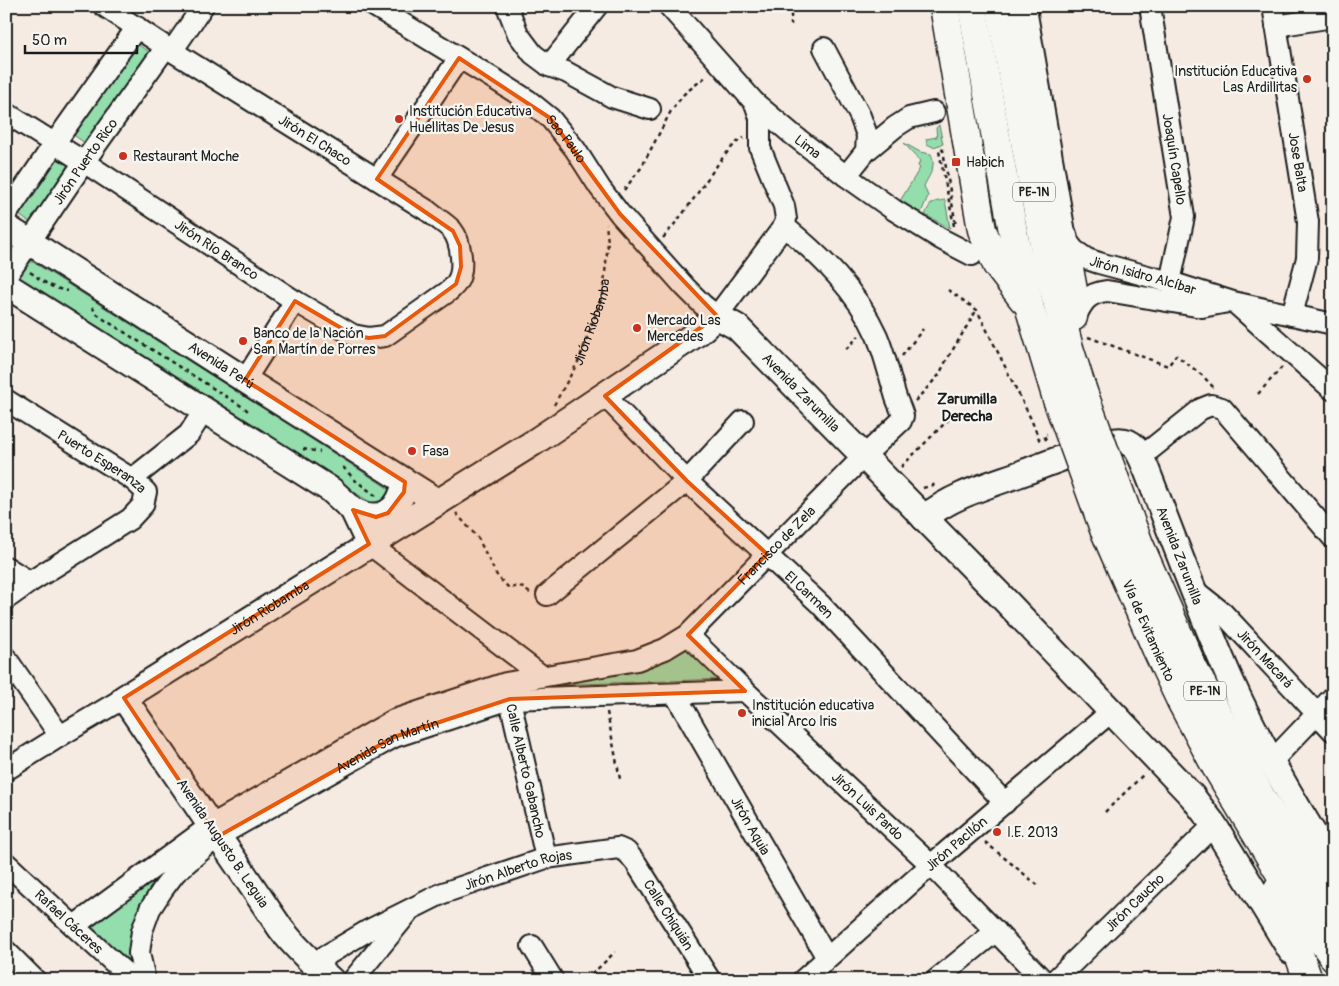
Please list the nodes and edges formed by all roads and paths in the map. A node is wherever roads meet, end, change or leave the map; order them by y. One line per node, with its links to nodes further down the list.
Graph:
1 (104, 6): 17 (street, Jirón El Chaco)
2 (203, 6): 19 (street, Jirón Puerto Rico)
3 (374, 6): 20 (street, Sao Paulo)
4 (508, 6): 22 (street)
5 (598, 6): 22 (street)
6 (670, 6): 21 (street, Lima)
7 (791, 6): 15 (path)
8 (944, 6): 54 (highway)
9 (1000, 6): 60 (highway, PE-1N)
10 (1023, 6): 40 (main road)
11 (1150, 6): 46 (street, Joaquín Capello)
12 (1273, 6): 16 (street, Jose Balta)
13 (974, 17): 54 (highway, PE-1N)
14 (1333, 17): 16 (street)
15 (791, 25)
16 (1276, 26): 56 (street, Jose Balta)
17 (137, 27): 19 (street, Jirón El Chaco); 29 (street)
18 (824, 48): 30 (street)
19 (169, 49): 31 (street, Jirón Puerto Rico); 33 (street, Jirón El Chaco)
20 (459, 58): 33 (street); 34 (street, Sao Paulo)
21 (721, 64): 23 (street, Lima); 34 (path)
22 (549, 66): 24 (street)
23 (755, 103): 27 (street); 32 (street, Lima)
24 (650, 109)
25 (934, 112): 30 (street)
26 (6, 114): 29 (street, Jirón Río Branco)
27 (760, 133): 37 (street); 42 (path)
28 (945, 142): 38 (path)
29 (54, 144): 31 (street, Jirón Río Branco); 35 (street)
30 (866, 151): 32 (street)
31 (84, 162): 41 (street, Jirón Puerto Rico); 51 (street, Jirón Río Branco)
32 (846, 176): 43 (street, Lima)
33 (377, 179): 52 (street, Jirón El Chaco)
34 (612, 204): 42 (street, Sao Paulo)
35 (6, 215)
36 (606, 224): 70 (path, Jirón Riobamba)
37 (784, 226): 57 (street); 62 (street)
38 (956, 226)
39 (6, 227): 41 (main road, Avenida Perú)
40 (1063, 236): 46 (street, Jirón Isidro Alcíbar); 60 (highway)
41 (29, 242): 45 (street, Jirón Puerto Rico); 63 (main road, Avenida Perú)
42 (653, 251): 57 (street, Sao Paulo)
43 (972, 255)
44 (27, 270): 49 (path)
45 (6, 277)
46 (1170, 282): 53 (street, Jirón Isidro Alcíbar)
47 (6, 285): 69 (main road)
48 (948, 290): 55 (path)
49 (71, 292)
50 (87, 301): 73 (path)
51 (295, 301): 52 (street, Jirón Río Branco); 63 (street)
52 (434, 302)
53 (1233, 302): 56 (street, Jirón Isidro Alcíbar); 60 (street, Jirón Isidro Alcíbar); 61 (street)
54 (1030, 308): 126 (highway, Vía de Evitamiento / PE-1N, bridge)
55 (977, 310): 72 (path); 77 (path)
56 (1292, 315): 58 (street, Jirón Isidro Alcíbar)
57 (717, 316): 66 (main road, Jirón Riobamba); 80 (main road, Avenida Zarumilla)
58 (1333, 324)
59 (923, 329): 62 (path)
60 (1071, 334): 68 (path); 124 (highway, Vía de Evitamiento / PE-1N, bridge)
61 (1293, 354): 64 (street); 65 (path)
62 (889, 373): 72 (street)
63 (245, 380): 86 (main road, Avenida Perú)
64 (1333, 390)
65 (1258, 394)
66 (605, 396): 84 (street, El Carmen); 90 (main road, Jirón Riobamba)
67 (6, 400): 83 (street, Puerto Esperanza)
68 (1216, 406): 81 (street); 93 (street)
69 (205, 409): 83 (street); 91 (main road)
70 (551, 410)
71 (955, 413): 85 (path)
72 (903, 416): 80 (street, Francisco de Zela)
73 (252, 417)
74 (744, 421): 84 (street)
75 (1044, 435): 76 (path)
76 (1046, 440)
77 (1047, 445)
78 (299, 448): 79 (path)
79 (327, 454)
80 (864, 456): 85 (main road, Avenida Zarumilla); 95 (street, Francisco de Zela)
81 (1141, 457): 92 (main road, Avenida Zarumilla); 98 (main road, Avenida Zarumilla)
82 (340, 462): 89 (path)
83 (132, 479): 97 (street, Puerto Esperanza)
84 (687, 481): 95 (street, El Carmen); 99 (street)
85 (888, 481): 92 (main road, Avenida Zarumilla)
86 (405, 482): 90 (main road, Avenida Perú); 91 (main road)
87 (943, 482): 88 (path)
88 (918, 490)
89 (377, 497)
90 (440, 500): 94 (main road, Jirón Riobamba); 99 (path)
91 (353, 510): 94 (main road)
92 (924, 518): 110 (main road, Avenida Zarumilla)
93 (1333, 538)
94 (369, 544): 103 (street); 109 (main road, Jirón Riobamba)
95 (767, 554): 101 (street, Francisco de Zela); 118 (street, El Carmen)
96 (6, 567): 97 (street)
97 (30, 582): 100 (street, Puerto Esperanza)
98 (1194, 590): 111 (street, Jirón Macará); 115 (main road, Avenida Zarumilla)
99 (547, 595)
100 (6, 599)
101 (688, 635): 103 (street, Avenida San Martín); 105 (street, Jirón Luis Pardo)
102 (6, 658): 113 (street)
103 (542, 676): 104 (street, Avenida San Martín)
104 (508, 691): 107 (street, Avenida San Martín); 121 (street, Avenida San Martín); 125 (street, Calle Alberto Gabancho)
105 (745, 691): 106 (street, Avenida San Martín); 128 (street, Jirón Luis Pardo)
106 (675, 694): 107 (street, Avenida San Martín); 140 (street, Jirón Aquia)
107 (604, 696): 117 (path)
108 (1333, 697): 111 (street)
109 (124, 698): 113 (street, Jirón Riobamba); 121 (main road, Avenida Augusto B. Leguia)
110 (1112, 712): 114 (main road, Avenida Zarumilla); 118 (street, Jirón Pacllón)
111 (1317, 713): 112 (street, Jirón Macará); 115 (street)
112 (1333, 730)
113 (60, 736): 116 (street, Jirón Riobamba)
114 (1158, 760): 119 (path); 120 (main road, Avenida Zarumilla)
115 (1271, 762): 129 (main road, Avenida Zarumilla)
116 (6, 770)
117 (620, 779)
118 (1005, 803): 122 (street, Jirón Pacllón)
119 (1106, 812)
120 (1214, 825): 142 (street, Jirón Caucho); 143 (main road, Avenida Zarumilla)
121 (214, 831): 134 (street, Avenida San Martín); 141 (main road, Avenida Augusto B. Leguia); 146 (street, Avenida San Martín)
122 (972, 831): 128 (street, Jirón Pacllón); 131 (path)
123 (627, 852): 125 (street, Jirón Alberto Rojas); 151 (street, Calle Chiquián)
124 (1297, 855): 130 (highway); 133 (highway, Vía de Evitamiento / PE-1N)
125 (546, 858): 132 (street, Jirón Alberto Rojas)
126 (1270, 859): 139 (highway, Vía de Evitamiento / PE-1N); 143 (highway)
127 (6, 863): 134 (street, Rafael Cáceres)
128 (931, 865): 135 (street, Jirón Luis Pardo); 140 (street, Jirón Pacllón)
129 (1333, 865)
130 (1333, 883)
131 (1040, 887)
132 (411, 909): 141 (street, Jirón Alberto Rojas); 148 (street, Jirón Alberto Rojas)
133 (1333, 909)
134 (74, 926): 145 (street, Rafael Cáceres)
135 (996, 932): 142 (street, Jirón Luis Pardo); 153 (street)
136 (532, 946): 149 (street)
137 (6, 952): 144 (street)
138 (615, 952): 150 (path)
139 (1333, 956)
140 (826, 958): 152 (street, Jirón Pacllón)
141 (312, 964): 147 (main road, Avenida Augusto B. Leguia)
142 (1044, 979)
143 (1306, 979)
144 (35, 980)
145 (134, 980)
146 (145, 980)
147 (331, 980)
148 (354, 980)
149 (553, 980)
150 (586, 980)
151 (710, 980)
152 (803, 980)
153 (936, 980)

